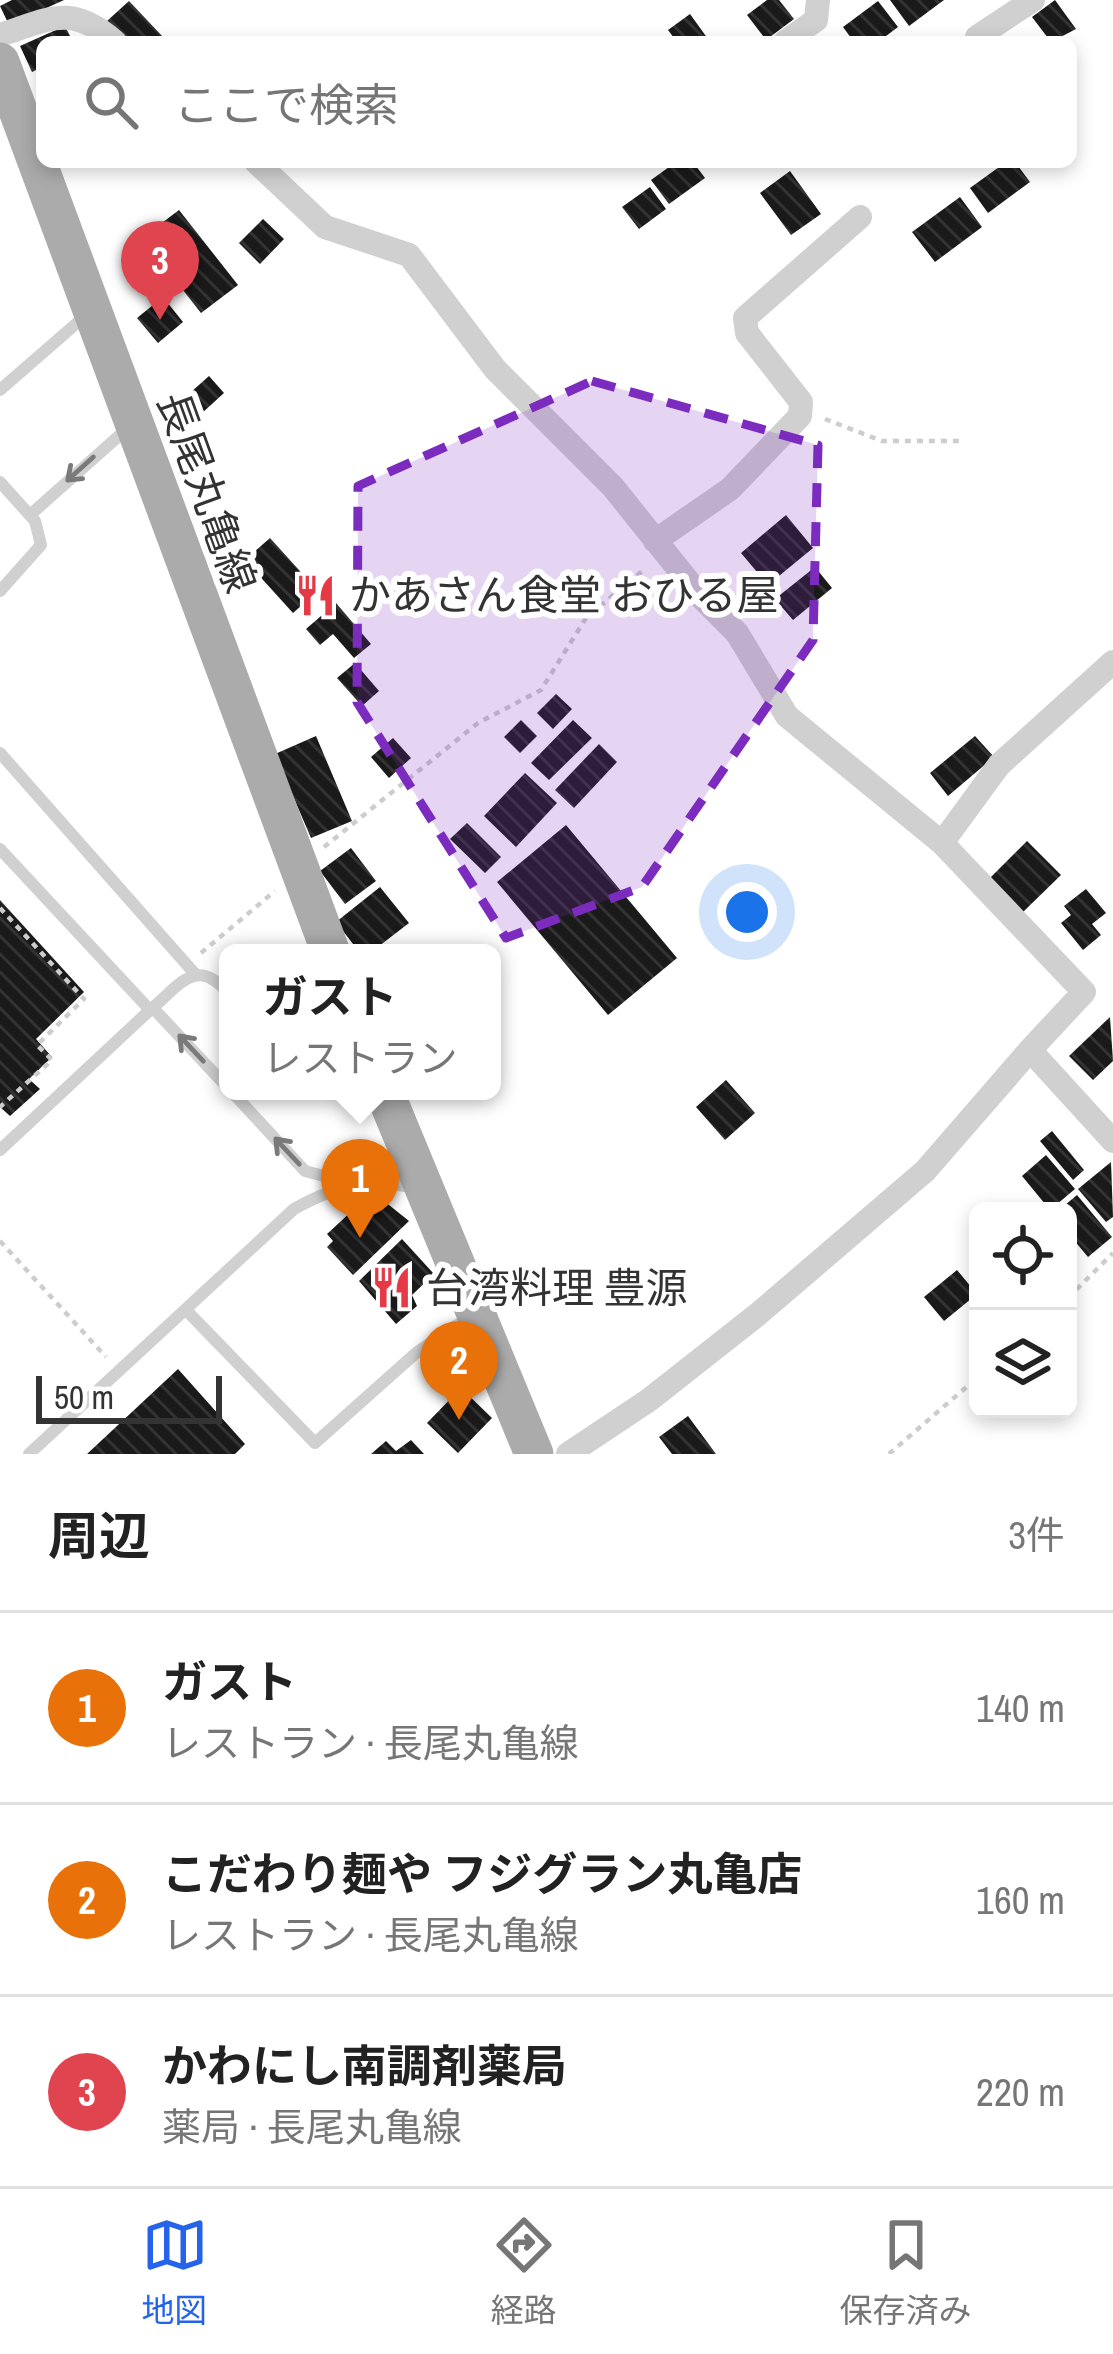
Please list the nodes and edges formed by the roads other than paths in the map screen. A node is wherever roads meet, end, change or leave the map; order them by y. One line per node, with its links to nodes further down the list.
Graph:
1 (818, 0): 5 (street)
2 (1033, 0): 6 (street)
3 (0, 35): 4 (street)
4 (109, 36)
5 (793, 36)
6 (979, 36)
7 (0, 62): 8 (main road, 長尾丸亀線)
8 (36, 163)
9 (38, 168): 12 (main road, 長尾丸亀線)
10 (262, 168): 17 (street)
11 (860, 217): 17 (street)
12 (89, 312): 13 (lane); 14 (main road, 長尾丸亀線)
13 (0, 390)
14 (131, 425): 16 (lane, one-way to 16); 23 (main road, 長尾丸亀線)
15 (0, 482): 16 (lane)
16 (30, 515): 18 (lane)
17 (660, 546): 21 (street)
18 (0, 591)
19 (1113, 662): 21 (street)
20 (0, 753): 24 (lane)
21 (941, 843): 27 (street)
22 (0, 849): 26 (lane)
23 (327, 944)
24 (192, 970): 25 (lane); 26 (lane)
25 (219, 983)
26 (152, 1009): 28 (lane, one-way to 26); 32 (lane)
27 (1030, 1050): 31 (street); 39 (street)
28 (219, 1078)
29 (240, 1100): 33 (lane, one-way to 29)
30 (388, 1100): 34 (main road)
31 (1113, 1141)
32 (0, 1150)
33 (358, 1184): 34 (lane); 35 (lane)
34 (425, 1192): 36 (main road)
35 (186, 1310): 36 (lane); 37 (lane)
36 (477, 1312): 38 (main road)
37 (28, 1454)
38 (534, 1454)
39 (568, 1454)

